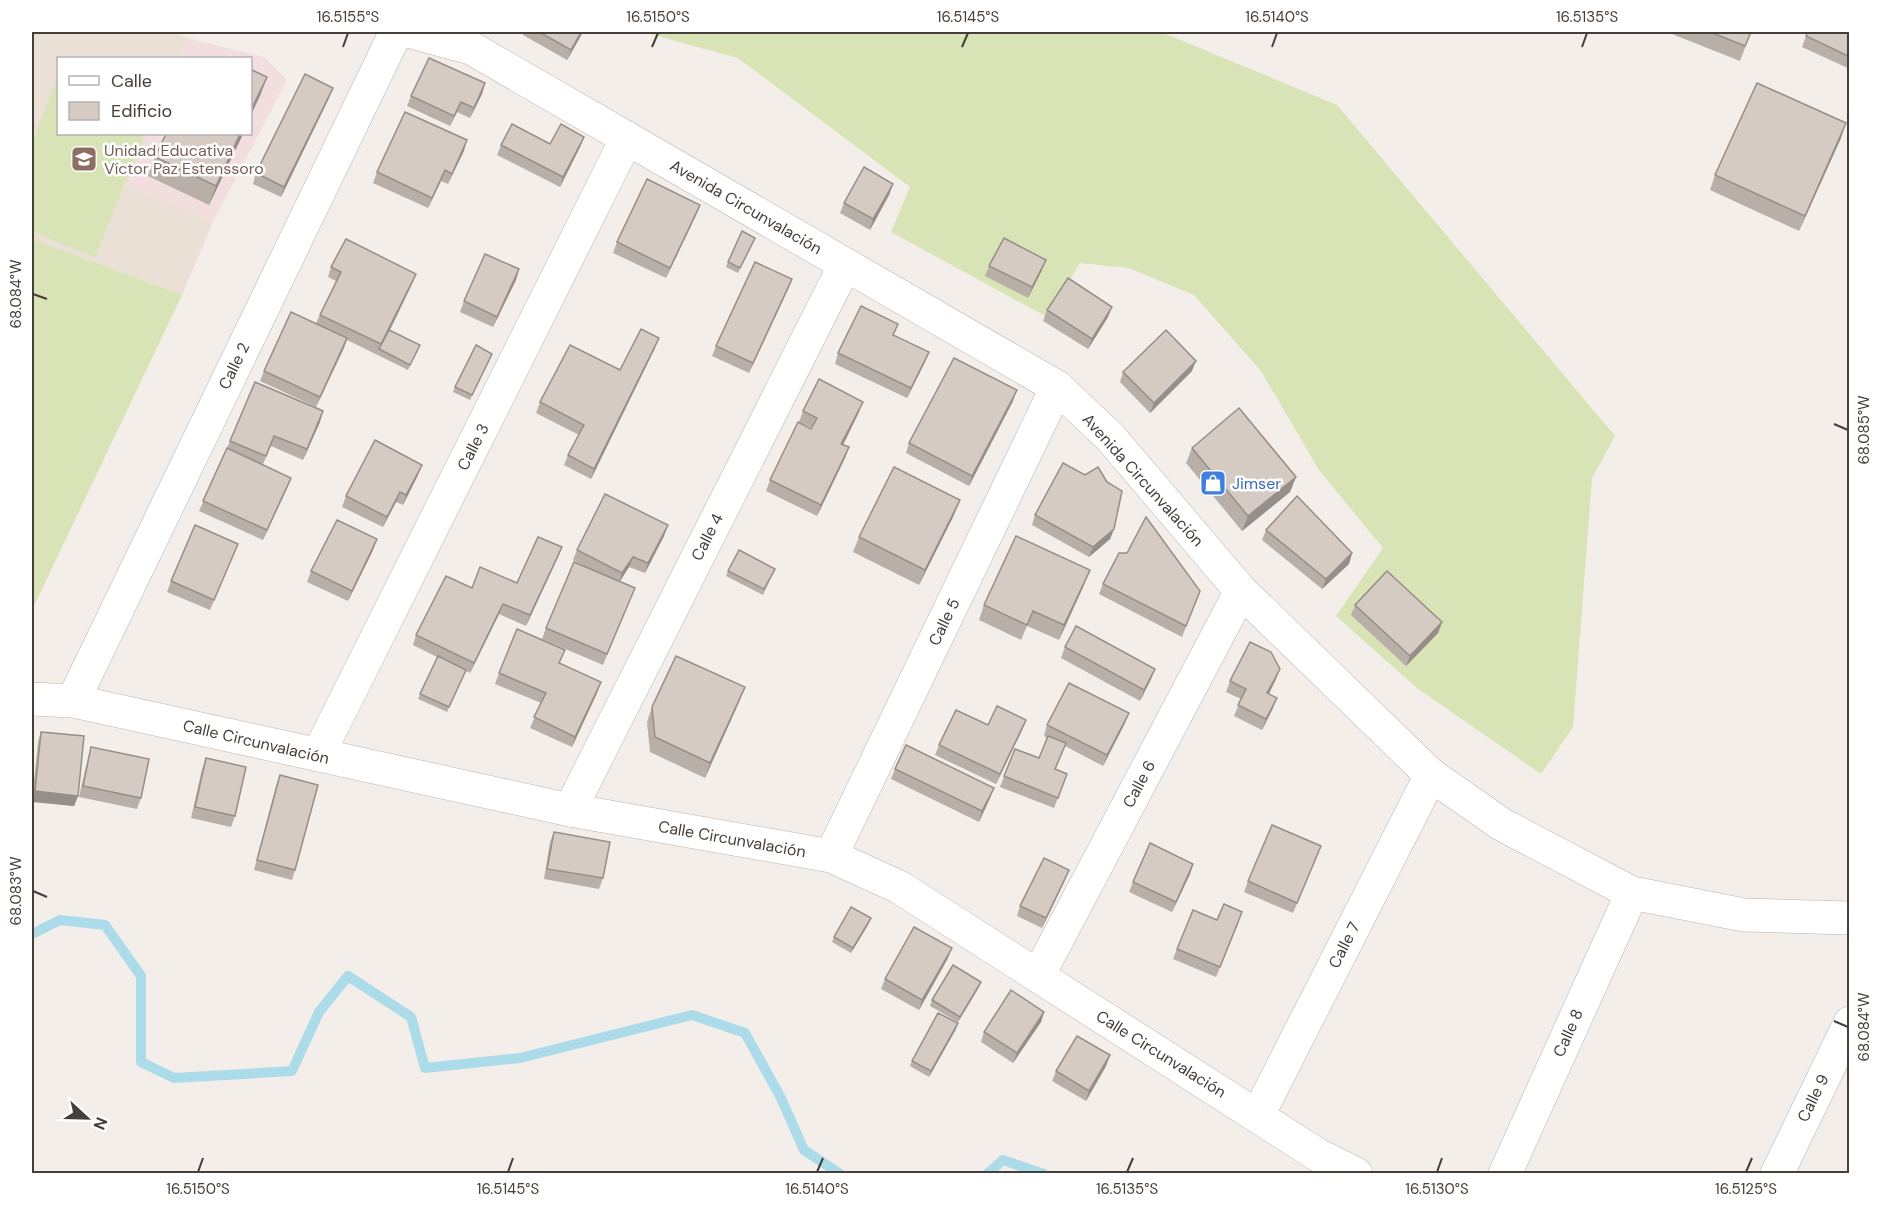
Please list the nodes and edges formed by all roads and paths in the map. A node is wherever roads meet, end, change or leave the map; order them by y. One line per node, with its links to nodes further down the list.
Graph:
1 (396, 32): 8 (street, Calle 2)
2 (412, 32): 3 (street, Avenida Circunvalación)
3 (627, 138): 4 (street, Avenida Circunvalación); 9 (street, Calle 3)
4 (845, 265): 5 (street, Avenida Circunvalación); 11 (street, Calle 4)
5 (1057, 387): 6 (street, Avenida Circunvalación); 12 (street, Calle 5)
6 (1241, 591): 10 (street, Avenida Circunvalación); 15 (street, Calle 6)
7 (32, 699): 8 (street, Calle Circunvalación)
8 (73, 701): 9 (street, Calle Circunvalación)
9 (318, 755): 11 (street, Calle Circunvalación)
10 (1431, 775): 13 (street, Avenida Circunvalación); 17 (street, Calle 7)
11 (570, 810): 12 (street, Calle Circunvalación)
12 (831, 856): 15 (street, Calle Circunvalación)
13 (1632, 893): 14 (street, Avenida Circunvalación); 20 (street, Calle 8)
14 (1850, 918)
15 (1038, 976): 17 (street, Calle Circunvalación)
16 (1850, 1023): 21 (street, Calle 9)
17 (1258, 1115): 18 (street, Calle Circunvalación)
18 (1326, 1164): 19 (street, Calle Circunvalación)
19 (1356, 1173)
20 (1505, 1173)
21 (1778, 1173)

